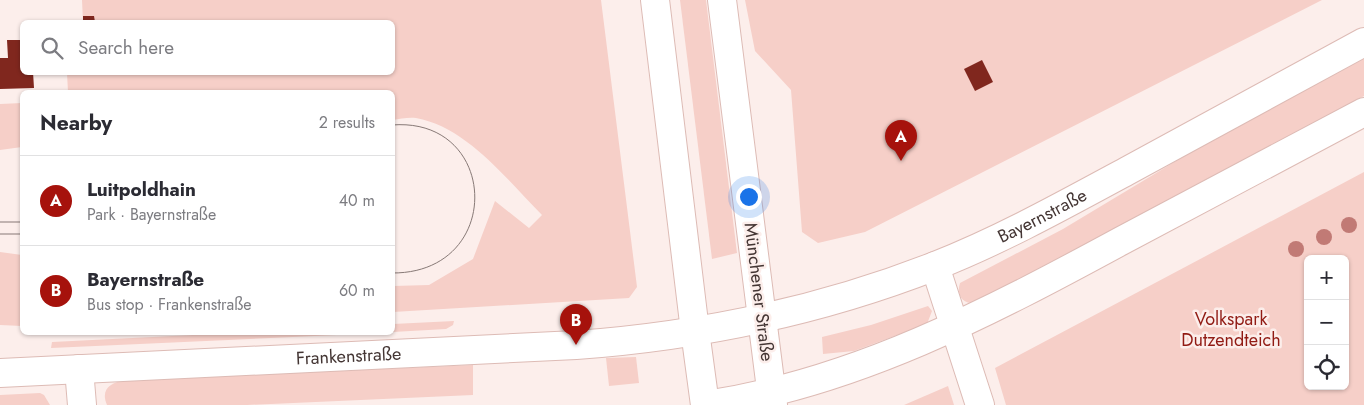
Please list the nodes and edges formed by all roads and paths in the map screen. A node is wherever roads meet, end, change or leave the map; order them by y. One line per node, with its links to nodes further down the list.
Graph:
1 (655, 0): 8 (main road)
2 (722, 0): 6 (main road, Münchener Straße)
3 (1364, 42): 5 (main road, Bayernstraße)
4 (1364, 112): 7 (main road)
5 (935, 266): 6 (main road, Bayernstraße); 7 (main road)
6 (762, 318): 8 (main road, Bayernstraße); 11 (main road, Münchener Straße)
7 (955, 327): 11 (main road); 14 (main road)
8 (696, 331): 9 (main road, Frankenstraße); 13 (main road)
9 (79, 369): 10 (main road, Frankenstraße); 12 (main road)
10 (0, 373)
11 (773, 398): 13 (main road)
12 (82, 405)
13 (706, 405)
14 (980, 405)

